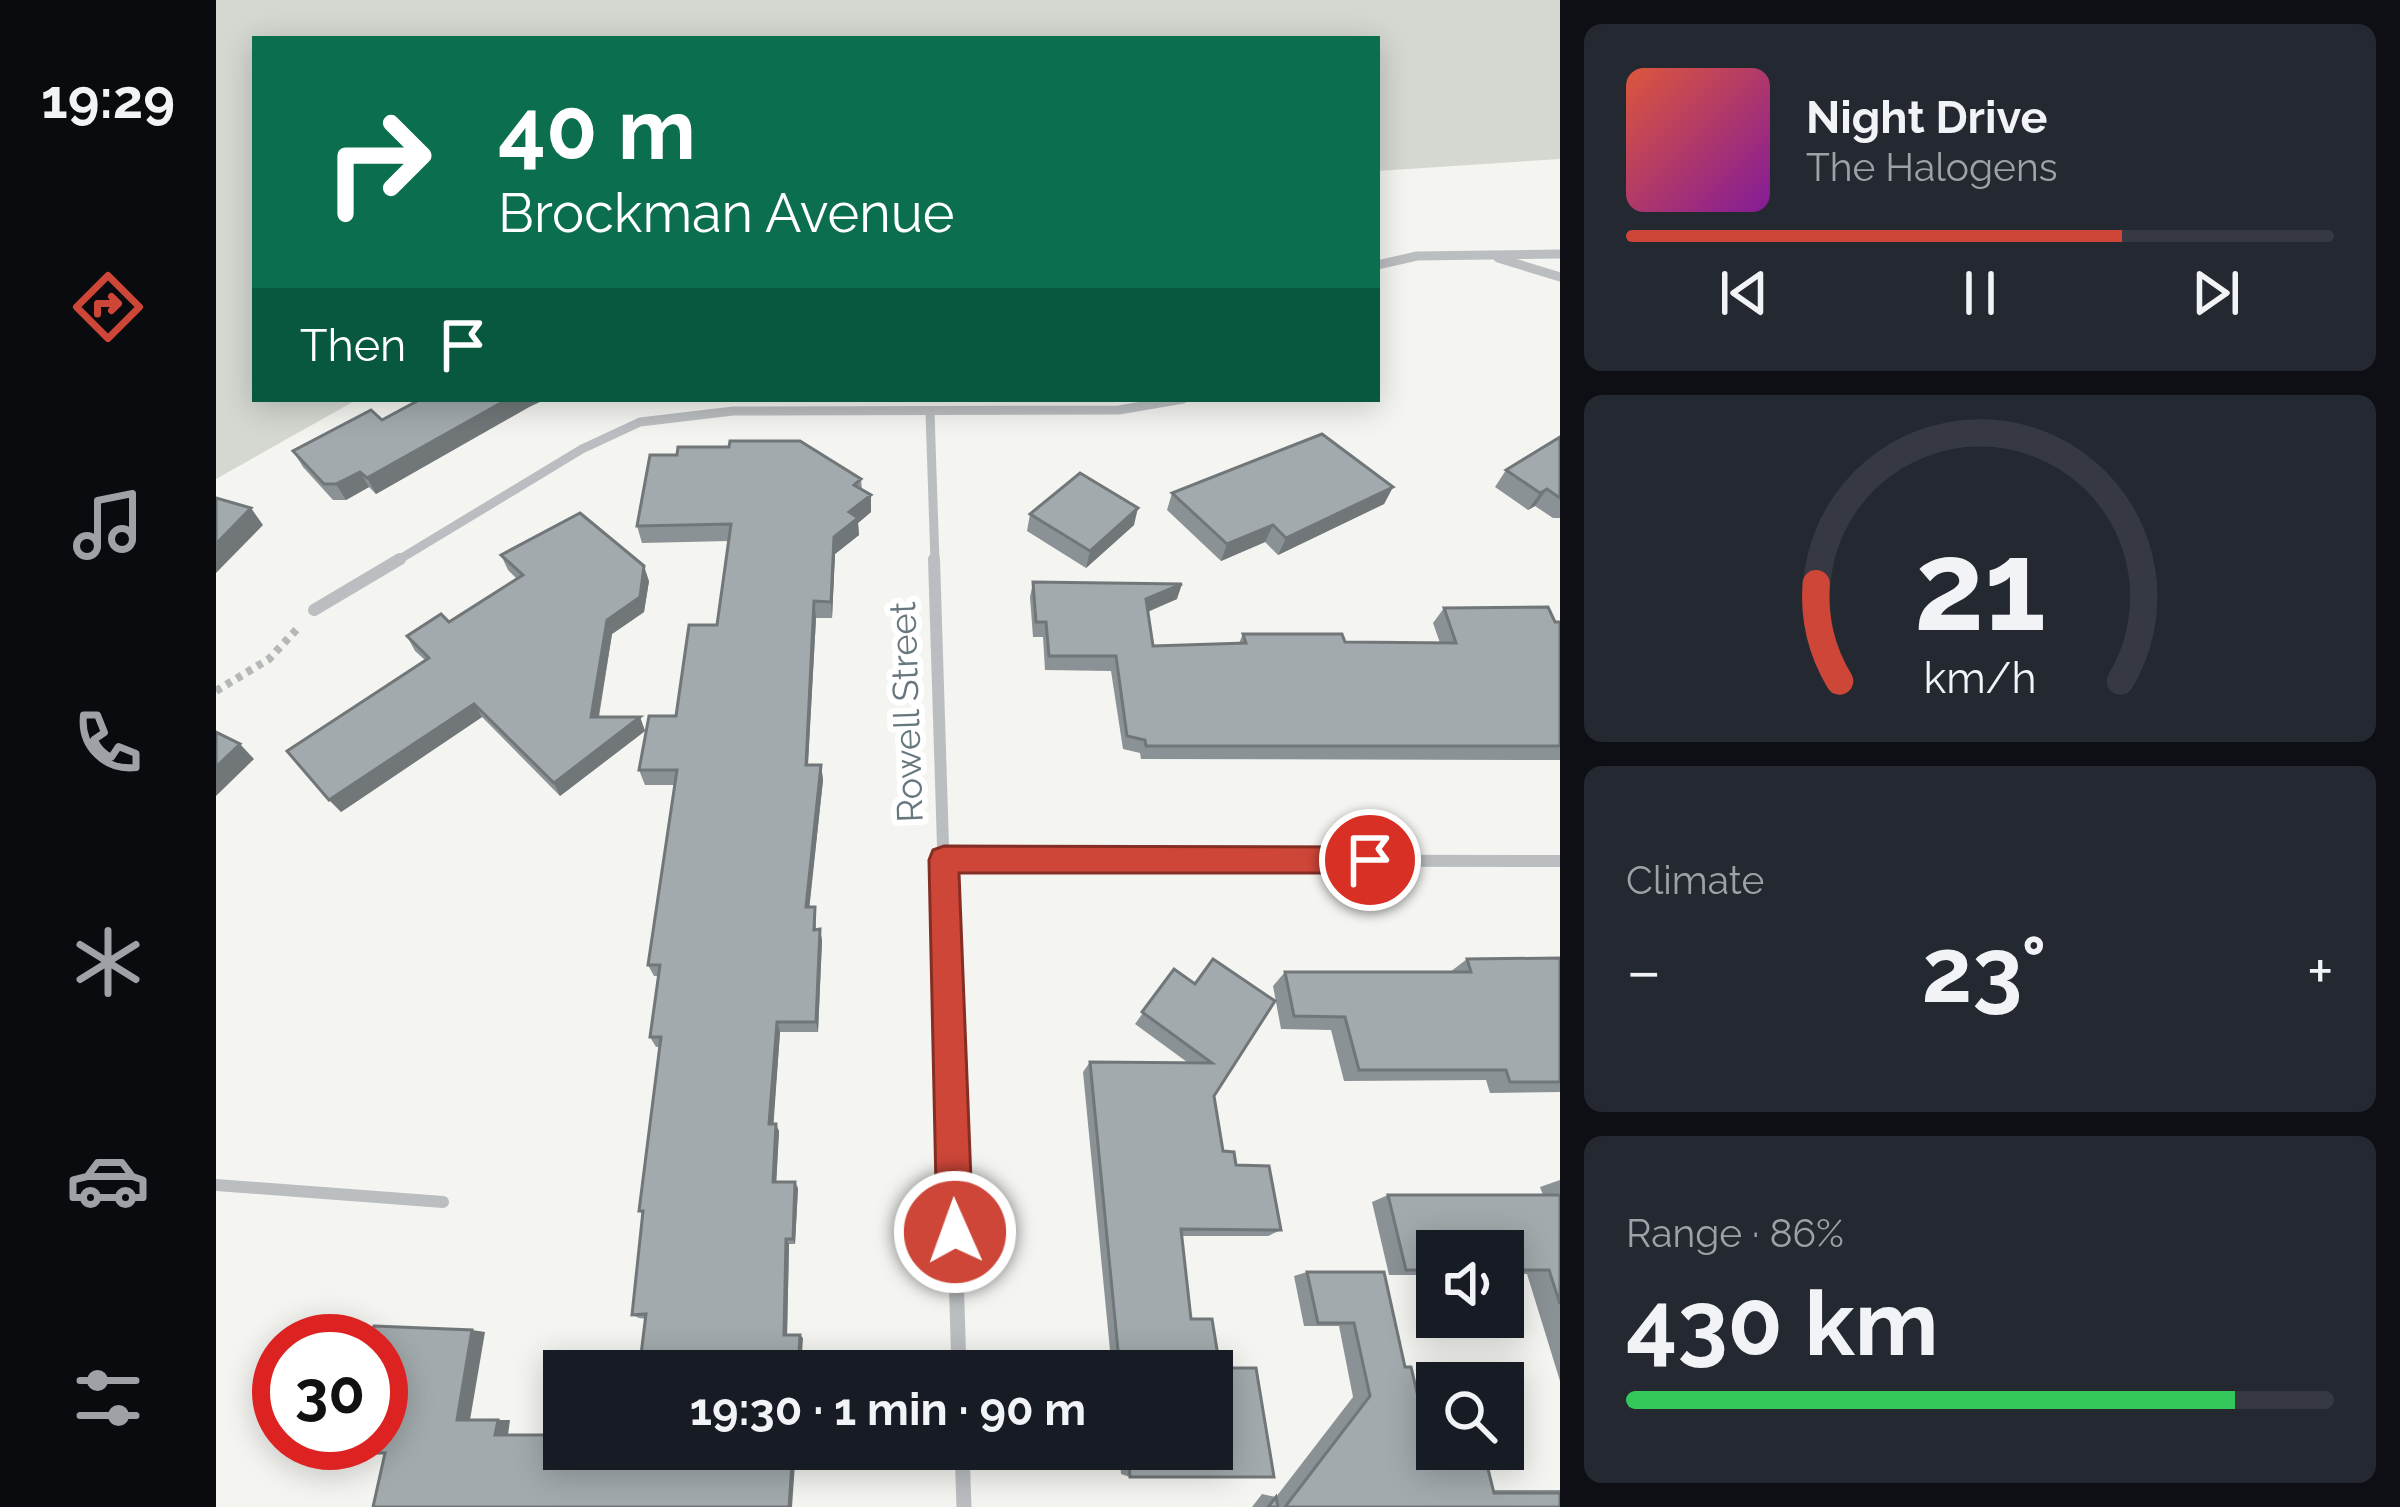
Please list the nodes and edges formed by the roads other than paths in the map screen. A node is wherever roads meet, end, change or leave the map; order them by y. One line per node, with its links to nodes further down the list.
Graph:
1 (1486, 254): 2 (street); 3 (street); 4 (street)
2 (1560, 254)
3 (1380, 265)
4 (1560, 277)
5 (1166, 402): 6 (street)
6 (930, 412): 7 (street); 8 (street, Rowell Street)
7 (314, 610)
8 (944, 860): 9 (street); 12 (street, Rowell Street)
9 (1560, 861)
10 (216, 1184): 11 (lane)
11 (443, 1202)
12 (958, 1350)
13 (963, 1470): 14 (street)
14 (964, 1507)

